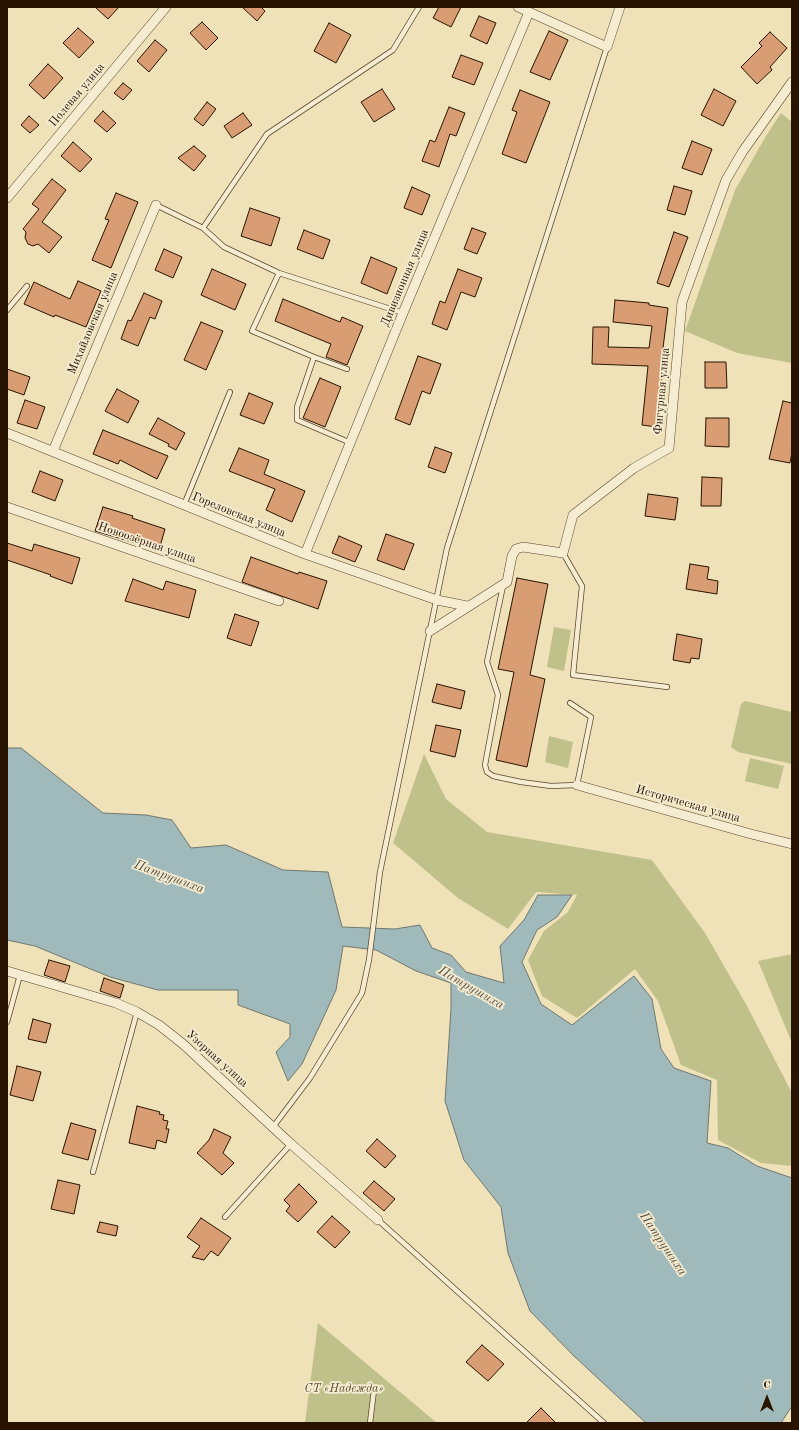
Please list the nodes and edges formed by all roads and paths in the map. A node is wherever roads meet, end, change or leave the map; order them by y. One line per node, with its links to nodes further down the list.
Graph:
1 (166, 7): 8 (street, Полевая улица)
2 (419, 7): 10 (lane)
3 (518, 7): 5 (street)
4 (620, 7): 6 (street)
5 (529, 12): 6 (street); 14 (street, Дивизионная улица)
6 (608, 46): 26 (lane)
7 (792, 82): 23 (street, Фигурная улица)
8 (7, 198)
9 (156, 204): 10 (lane); 20 (street, Михайловская улица)
10 (203, 228): 11 (lane)
11 (279, 273): 14 (lane); 15 (lane)
12 (28, 286): 13 (lane)
13 (7, 310)
14 (403, 313): 19 (street, Дивизионная улица)
15 (314, 357): 16 (lane); 19 (lane)
16 (347, 369)
17 (230, 392): 21 (lane)
18 (7, 433): 20 (street, Гореловская улица)
19 (351, 443): 24 (street, Дивизионная улица)
20 (52, 451): 21 (street, Гореловская улица)
21 (184, 505): 24 (street, Гореловская улица)
22 (7, 507): 27 (street, Новоозёрная улица)
23 (563, 553): 25 (street); 30 (lane)
24 (306, 554): 26 (street, Гореловская улица)
25 (503, 586): 28 (street); 32 (lane)
26 (437, 600): 28 (street, Гореловская улица); 29 (lane)
27 (279, 601)
28 (467, 606): 29 (street)
29 (430, 631): 38 (lane)
30 (667, 687)
31 (570, 703): 32 (lane)
32 (577, 784): 33 (street, Историческая улица)
33 (792, 844)
34 (7, 971): 35 (street, Узорная улица)
35 (20, 975): 36 (street, Узорная улица); 37 (lane)
36 (137, 1012): 38 (street, Узорная улица); 40 (lane)
37 (7, 1022)
38 (274, 1127): 39 (street, Узорная улица)
39 (291, 1144): 41 (lane); 42 (street, Узорная улица)
40 (93, 1172)
41 (225, 1217)
42 (378, 1220): 45 (lane)
43 (374, 1390): 44 (lane)
44 (370, 1423)
45 (604, 1423)

